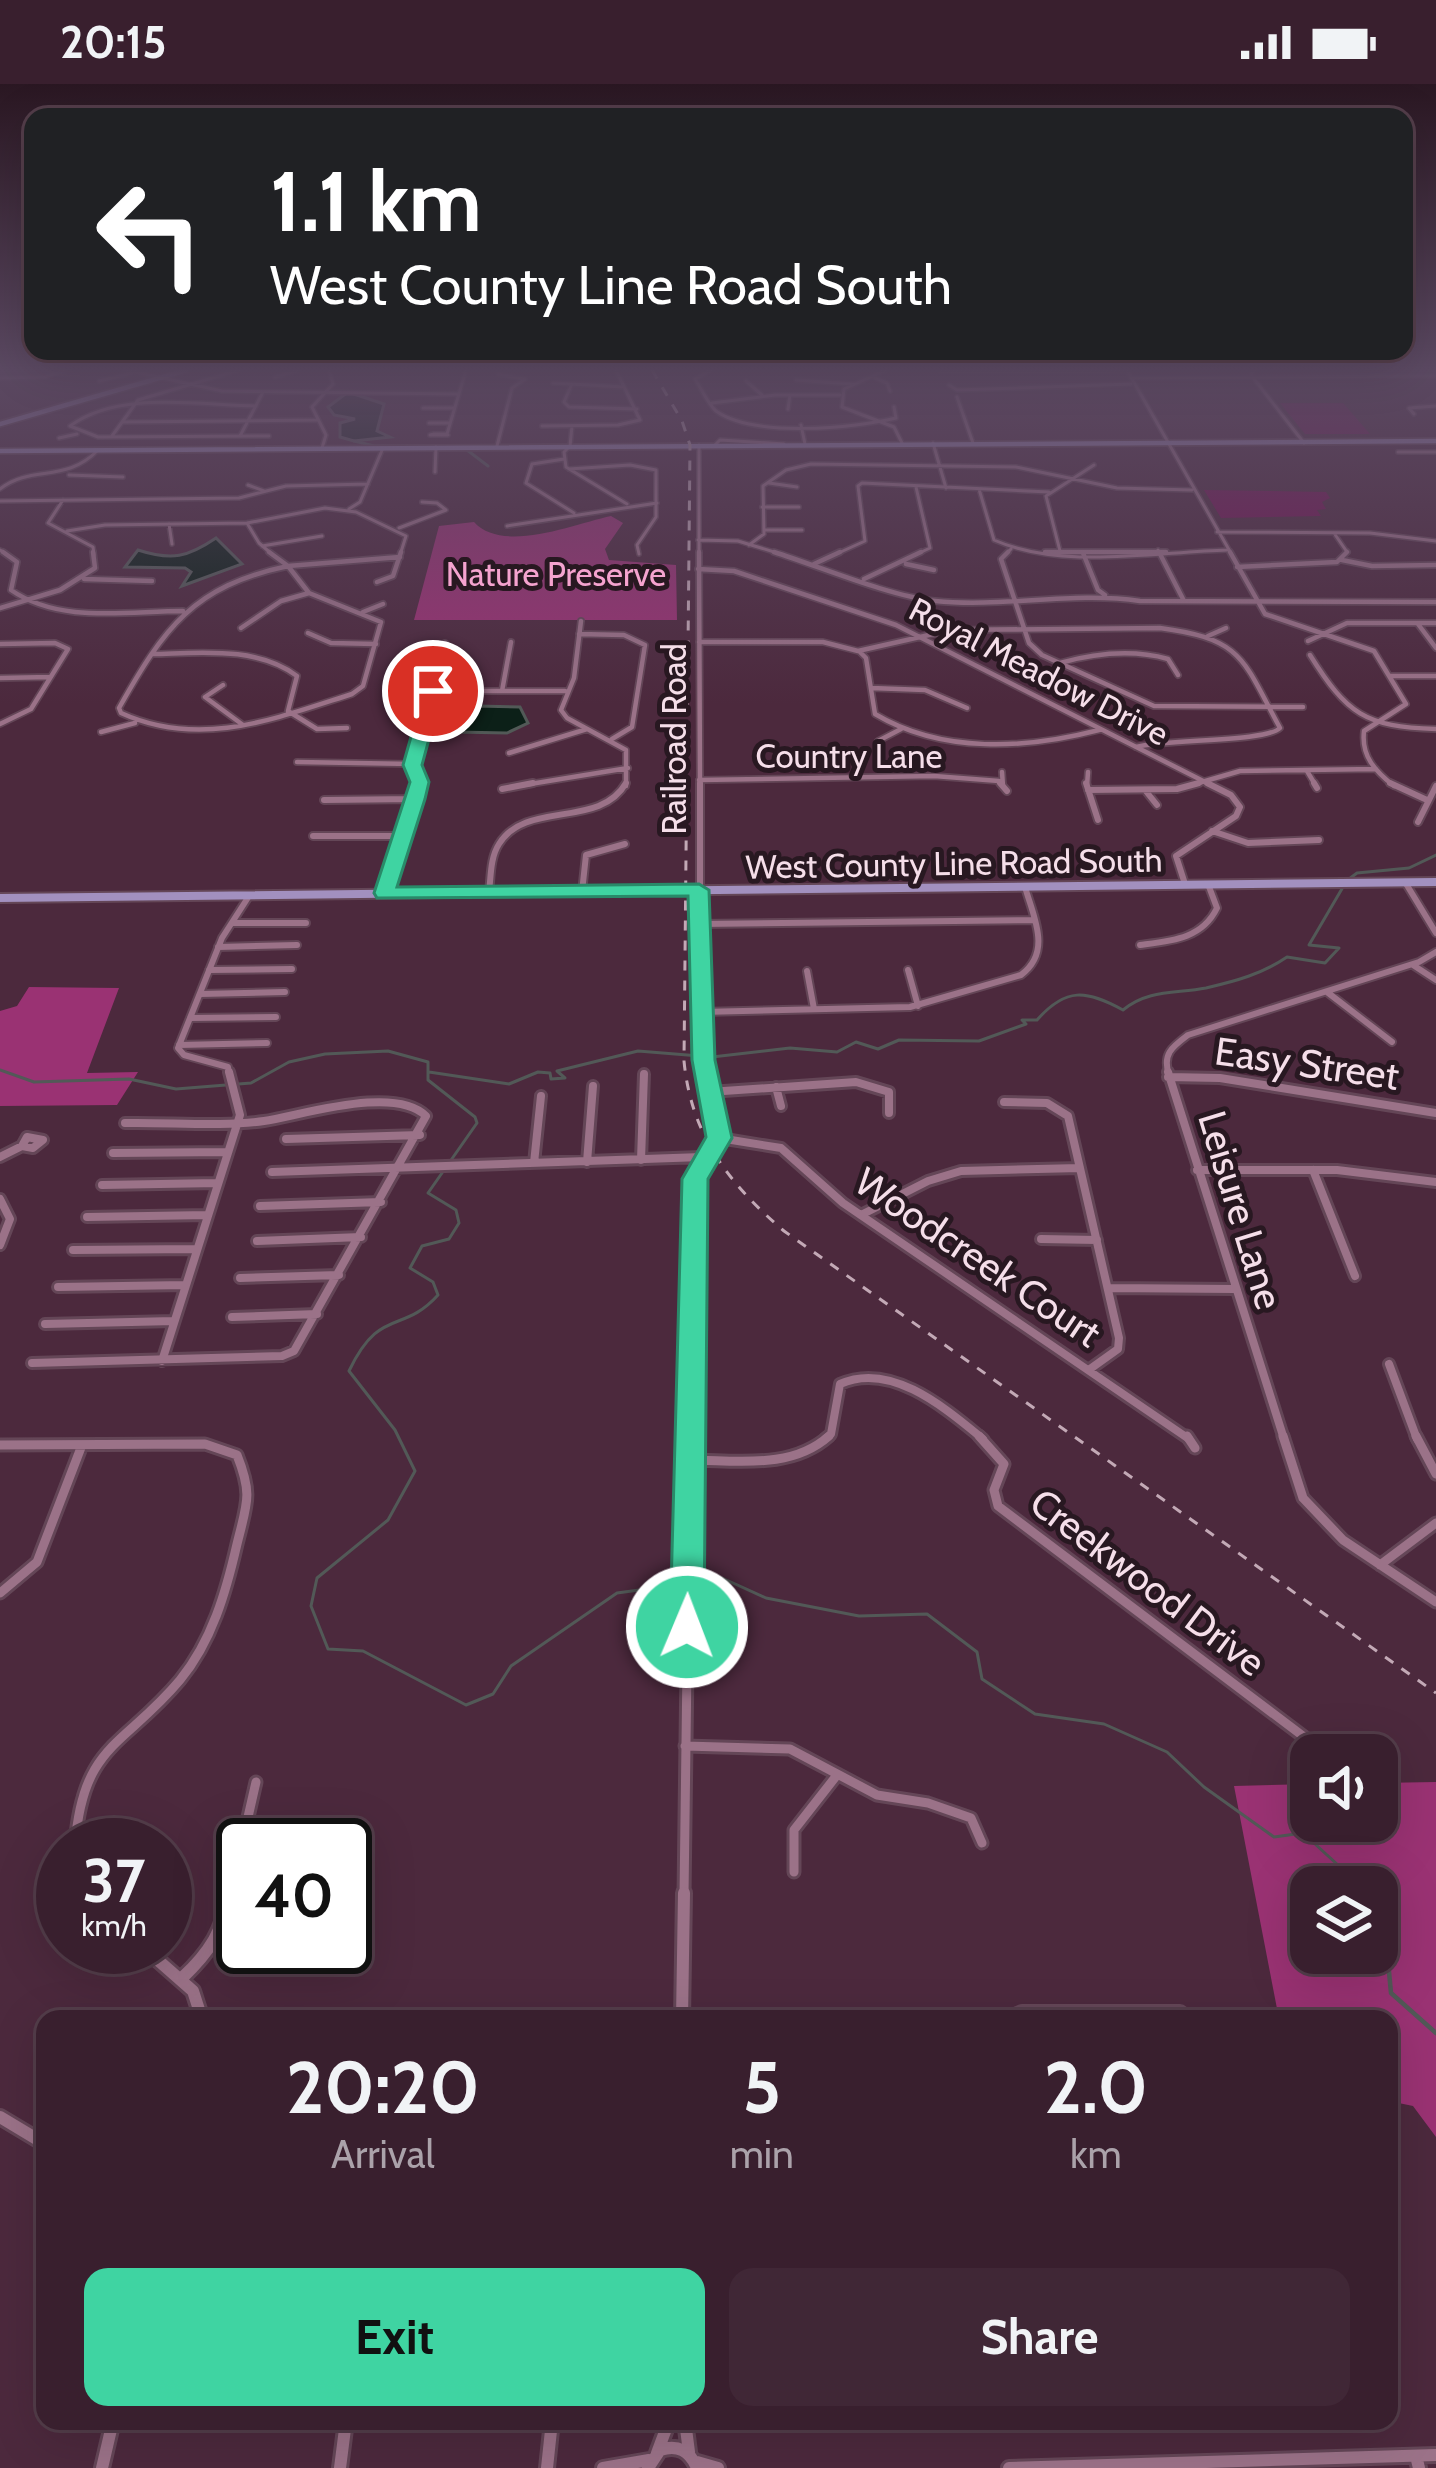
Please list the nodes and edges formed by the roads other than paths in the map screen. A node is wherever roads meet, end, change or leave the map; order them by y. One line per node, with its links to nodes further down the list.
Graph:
1 (527, 481): 30 (street)
2 (589, 481): 26 (street)
3 (658, 481): 25 (street)
4 (698, 481): 45 (street, Railroad Road)
5 (771, 481): 10 (street)
6 (944, 481): 15 (street)
7 (1066, 481): 20 (street)
8 (1089, 481): 17 (street)
9 (1188, 481): 18 (street)
10 (768, 483): 13 (street); 27 (street)
11 (368, 484): 19 (street); 29 (street)
12 (248, 485): 19 (street)
13 (797, 487)
14 (916, 487): 15 (street); 59 (street); 60 (street)
15 (946, 489): 16 (street)
16 (979, 489): 20 (street); 50 (street)
17 (1128, 489): 18 (street); 21 (street)
18 (1193, 490): 42 (street)
19 (266, 492): 22 (street)
20 (1048, 492): 54 (street)
21 (1122, 499)
22 (62, 500): 23 (street); 40 (street)
23 (0, 501)
24 (422, 502): 36 (street)
25 (657, 503): 26 (street); 56 (street)
26 (627, 504): 30 (street)
27 (762, 507): 28 (street); 37 (street)
28 (800, 507)
29 (348, 510): 32 (street); 36 (street)
30 (574, 513): 33 (street)
31 (511, 515): 33 (street)
32 (248, 523): 34 (street); 49 (street)
33 (524, 523): 35 (street)
34 (169, 524): 40 (street); 47 (street)
35 (507, 526)
36 (398, 528): 57 (street)
37 (764, 530): 38 (street); 48 (street)
38 (802, 530)
39 (1421, 530): 44 (street)
40 (67, 531): 66 (street)
41 (1334, 531): 42 (street); 44 (street); 58 (street)
42 (1217, 532): 53 (street)
43 (322, 536): 49 (street)
44 (1420, 539): 46 (street)
45 (698, 540): 48 (street); 64 (street, Railroad Road)
46 (1436, 541)
47 (172, 544)
48 (748, 545): 60 (street)
49 (262, 546): 63 (street)
50 (1011, 548): 54 (street); 77 (street)
51 (0, 550): 75 (street)
52 (1158, 550): 53 (street); 55 (street); 76 (street)
53 (1228, 550): 62 (street)
54 (1060, 551): 55 (street)
55 (1082, 553): 73 (street)
56 (639, 554)
57 (400, 556): 63 (street); 69 (street)
58 (1341, 560): 61 (street); 62 (street)
59 (903, 563): 65 (street); 67 (street)
60 (812, 565): 67 (street)
61 (1436, 565)
62 (1237, 567): 74 (street)
63 (290, 568): 72 (street); 83 (street)
64 (698, 569): 94 (street, Royal Meadow Drive); 98 (street, Railroad Road)
65 (934, 570)
66 (84, 579): 68 (street); 75 (street)
67 (862, 580): 77 (street)
68 (152, 581)
69 (376, 582)
70 (1392, 590): 78 (street)
71 (1327, 591): 80 (street)
72 (309, 593): 84 (street); 88 (street)
73 (1106, 596): 76 (street); 77 (street)
74 (1256, 600): 76 (street); 80 (street); 91 (street)
75 (26, 601): 82 (street); 83 (street)
76 (1184, 601)
77 (1015, 602): 90 (street)
78 (1402, 602): 79 (street); 80 (street)
79 (1436, 602)
80 (1335, 603)
81 (383, 604): 84 (street)
82 (0, 608)
83 (184, 611): 104 (street)
84 (362, 612): 101 (street)
85 (581, 621): 93 (street)
86 (1417, 623): 87 (street); 91 (street); 102 (street)
87 (1436, 623)
88 (241, 628)
89 (1226, 628): 95 (street)
90 (1024, 629): 94 (street); 95 (street); 106 (street)
91 (1324, 632): 96 (street); 108 (street)
92 (308, 633): 101 (street)
93 (579, 634): 116 (street); 131 (street)
94 (920, 637): 103 (street); 128 (street, Royal Meadow Drive)
95 (1207, 637): 117 (street)
96 (1308, 641)
97 (511, 642): 115 (street)
98 (698, 642): 103 (street); 142 (street, Railroad Road)
99 (446, 643): 114 (street)
100 (0, 644): 111 (street)
101 (376, 644): 120 (street)
102 (1436, 649)
103 (858, 650): 113 (street)
104 (152, 654): 120 (street); 122 (street)
105 (1310, 655): 121 (street)
106 (1060, 663): 107 (street); 117 (street)
107 (1178, 675)
108 (1390, 676): 109 (street); 121 (street)
109 (1436, 676)
110 (0, 677): 111 (street)
111 (51, 677): 123 (street)
112 (223, 685): 124 (street)
113 (870, 688): 119 (street); 127 (street)
114 (433, 691): 115 (street); 136 (street)
115 (502, 691): 116 (street)
116 (565, 691): 126 (street)
117 (1270, 707): 118 (street); 133 (street)
118 (1303, 707)
119 (967, 708)
120 (289, 712): 124 (street); 125 (street)
121 (1378, 722): 129 (street); 138 (street)
122 (137, 723): 124 (street); 130 (street)
123 (0, 724)
124 (245, 726)
125 (347, 728)
126 (589, 728): 131 (street); 134 (street)
127 (902, 728): 128 (street); 132 (street)
128 (1101, 729): 133 (street, Royal Meadow Drive)
129 (1436, 729)
130 (101, 732)
131 (612, 739): 137 (street)
132 (878, 741)
133 (1136, 747): 144 (street, Royal Meadow Drive)
134 (509, 753)
135 (297, 762): 136 (street)
136 (413, 764): 151 (street)
137 (628, 768): 147 (street); 168 (street)
138 (1378, 769): 139 (street); 153 (street)
139 (1306, 770): 144 (street); 146 (street)
140 (1002, 772): 143 (street)
141 (1088, 772): 148 (street)
142 (698, 780): 143 (street, Country Lane); 167 (street, Railroad Road)
143 (999, 781): 150 (street)
144 (1204, 781): 149 (street); 157 (street, Royal Meadow Drive)
145 (1436, 786): 153 (street)
146 (1317, 788)
147 (502, 789)
148 (1088, 790): 149 (street); 155 (street)
149 (1145, 790): 154 (street)
150 (1007, 791)
151 (416, 799): 152 (street); 159 (street)
152 (324, 800)
153 (1427, 800): 156 (street)
154 (1156, 805)
155 (1098, 820)
156 (1418, 822)
157 (1212, 831): 160 (street); 164 (street, Royal Meadow Drive)
158 (313, 836): 159 (street)
159 (406, 836): 170 (street)
160 (1319, 839)
161 (626, 844): 169 (street)
162 (1405, 882): 163 (main road, West County Line Road South); 165 (main road, West County Line Road South); 177 (street)
163 (1436, 882)
164 (1185, 884): 165 (main road, West County Line Road South); 166 (main road, West County Line Road South)
165 (1208, 884): 178 (street)
166 (1025, 886): 167 (main road, West County Line Road South); 173 (street)
167 (699, 890): 169 (main road, West County Line Road South); 176 (street, Railroad Road)
168 (490, 892): 169 (main road, West County Line Road South); 170 (main road, West County Line Road South)
169 (582, 892)
170 (384, 893): 171 (main road, West County Line Road South)
171 (249, 896): 172 (main road, West County Line Road South); 174 (street)
172 (0, 898)
173 (1033, 920): 176 (street); 191 (street)
174 (232, 922): 175 (street); 180 (street)
175 (306, 923)
176 (699, 923): 193 (street, Railroad Road)
177 (1436, 934)
178 (1140, 945)
179 (297, 946): 180 (street)
180 (218, 947): 184 (street)
181 (1434, 955): 182 (street, Leisure Lane)
182 (1412, 964): 187 (street); 188 (street, Leisure Lane)
183 (292, 969): 184 (street)
184 (209, 970): 190 (street)
185 (908, 970): 191 (street)
186 (807, 971): 192 (street)
187 (1436, 980)
188 (1325, 991): 196 (street); 200 (street, Leisure Lane)
189 (285, 992): 190 (street)
190 (200, 994): 194 (street)
191 (918, 1006): 192 (street)
192 (814, 1010): 193 (street)
193 (701, 1012): 203 (street, Railroad Road)
194 (190, 1018): 195 (street); 198 (street)
195 (276, 1018)
196 (1392, 1042)
197 (267, 1043): 198 (street)
198 (180, 1049): 209 (street)
199 (644, 1074): 219 (street)
200 (1168, 1077): 208 (street, Easy Street); 224 (street, Leisure Lane)
201 (593, 1086): 220 (street)
202 (776, 1087): 203 (street); 206 (street); 207 (street)
203 (709, 1092): 212 (street, Railroad Road)
204 (541, 1096): 221 (street)
205 (1004, 1102): 223 (street)
206 (782, 1106)
207 (889, 1113)
208 (1436, 1113)
209 (238, 1122): 210 (street); 211 (street); 215 (street)
210 (125, 1123)
211 (420, 1135): 213 (street); 222 (street)
212 (719, 1138): 218 (street); 234 (street, Woodcreek Court)
213 (286, 1139)
214 (22, 1146): 217 (street)
215 (228, 1152): 216 (street); 228 (street)
216 (113, 1153)
217 (0, 1157)
218 (704, 1157): 219 (street); 261 (street)
219 (641, 1160): 220 (street)
220 (587, 1162): 221 (street)
221 (534, 1163): 222 (street)
222 (400, 1167): 226 (street); 231 (street)
223 (1080, 1168): 234 (street); 238 (street)
224 (1198, 1170): 225 (street); 249 (street, Leisure Lane)
225 (1313, 1170): 227 (street); 244 (street)
226 (272, 1172)
227 (1436, 1182)
228 (218, 1183): 229 (street); 233 (street)
229 (102, 1185)
230 (0, 1199): 240 (street)
231 (381, 1202): 232 (street); 236 (street)
232 (260, 1206)
233 (208, 1215): 235 (street); 241 (street)
234 (861, 1216): 257 (street, Woodcreek Court)
235 (87, 1217)
236 (361, 1237): 239 (street); 243 (street)
237 (1041, 1239): 238 (street)
238 (1097, 1240): 248 (street)
239 (257, 1241)
240 (0, 1245)
241 (197, 1249): 242 (street); 246 (street)
242 (73, 1250)
243 (339, 1275): 245 (street); 250 (street)
244 (1355, 1276)
245 (240, 1278)
246 (186, 1285): 247 (street); 252 (street)
247 (58, 1287)
248 (1108, 1288): 249 (street); 257 (street)
249 (1234, 1289): 264 (street, Leisure Lane)
250 (316, 1314): 251 (street); 254 (street)
251 (232, 1317)
252 (173, 1322): 253 (street); 254 (street)
253 (45, 1324)
254 (162, 1361): 255 (street)
255 (32, 1363)
256 (1389, 1364): 262 (street)
257 (1090, 1370): 260 (street, Woodcreek Court)
258 (0, 1445): 259 (street)
259 (82, 1445): 265 (street); 271 (street)
260 (1195, 1448)
261 (690, 1460): 267 (street, Creekwood Drive); 268 (street)
262 (1436, 1474)
263 (1436, 1523): 264 (street)
264 (1380, 1565): 266 (street, Leisure Lane)
265 (0, 1594)
266 (1436, 1602)
267 (1300, 1734)
268 (685, 1746): 269 (street); 277 (street)
269 (837, 1775): 272 (street); 273 (street)
270 (256, 1782): 275 (street)
271 (75, 1818)
272 (982, 1844)
273 (794, 1872)
274 (177, 1974): 275 (street)
275 (182, 1978): 276 (street)
276 (199, 2010)
277 (682, 2010)
278 (0, 2116): 279 (street)
279 (36, 2138)
280 (111, 2430): 290 (street)
281 (345, 2430): 291 (street)
282 (551, 2430): 292 (street)
283 (665, 2430): 286 (street)
284 (687, 2430): 287 (street)
285 (1436, 2455): 288 (street)
286 (652, 2460): 287 (street); 293 (street)
287 (694, 2460): 294 (street)
288 (1417, 2462): 289 (street)
289 (1062, 2467): 295 (street)
290 (102, 2468)
291 (340, 2468)
292 (548, 2468)
293 (603, 2468)
294 (718, 2468)
295 (1009, 2468)

